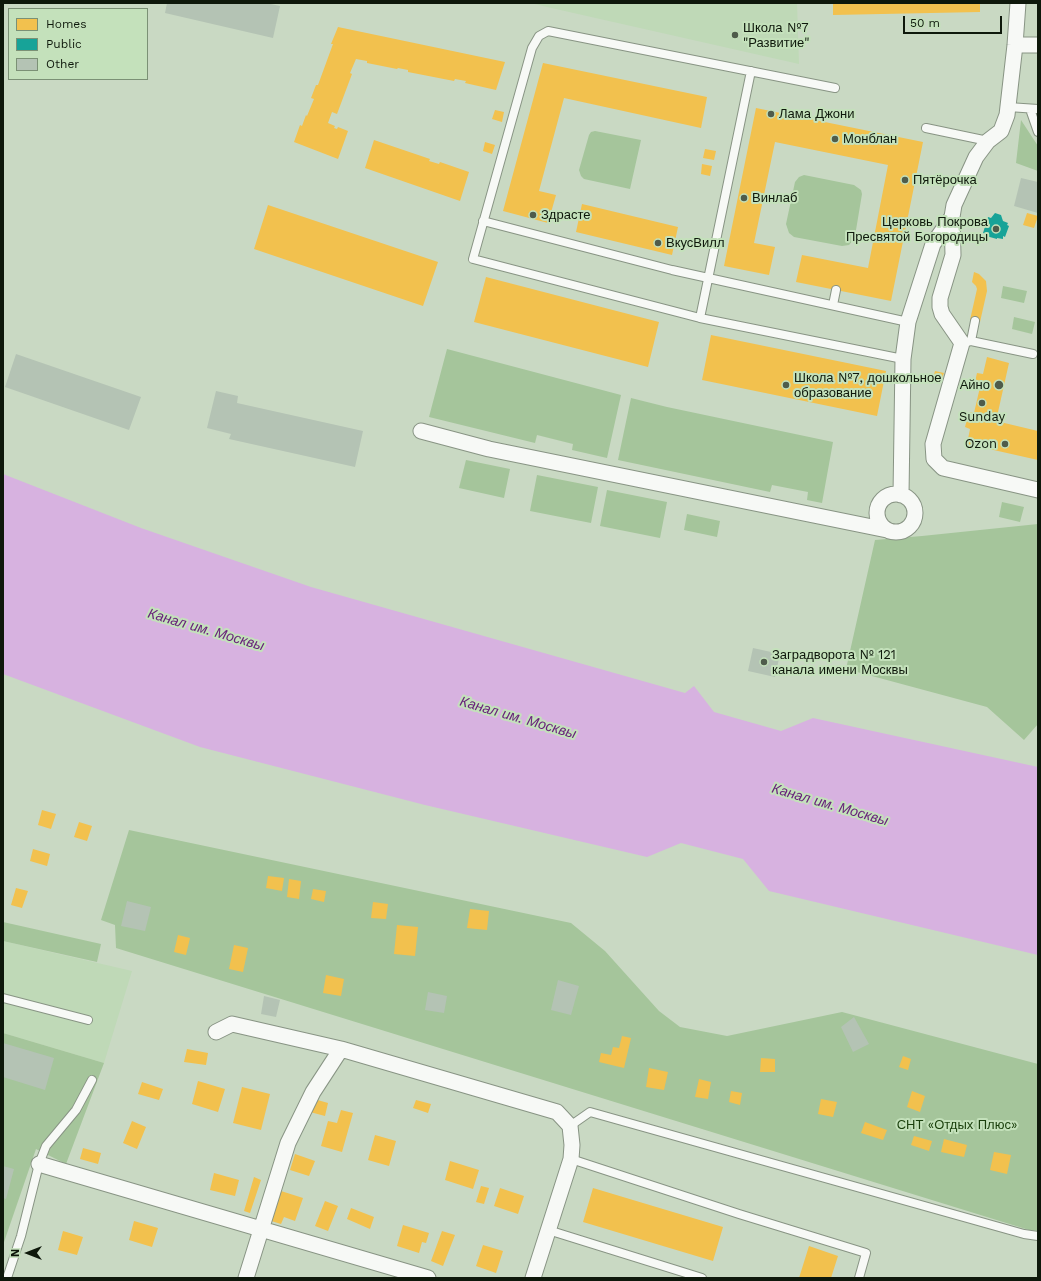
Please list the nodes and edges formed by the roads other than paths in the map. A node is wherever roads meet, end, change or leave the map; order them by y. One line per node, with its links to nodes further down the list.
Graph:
1 (1018, 3): 2 (street)
2 (1015, 45): 3 (street); 6 (street)
3 (1038, 45)
4 (751, 71): 5 (lane); 12 (lane); 13 (lane)
5 (835, 88)
6 (1008, 107): 7 (lane); 10 (street)
7 (1034, 109): 9 (lane)
8 (926, 128): 10 (lane)
9 (1038, 132)
10 (988, 141): 11 (street)
11 (952, 217): 18 (street); 19 (street)
12 (483, 221): 13 (lane); 16 (lane)
13 (708, 278): 15 (lane); 16 (lane)
14 (836, 290): 15 (lane)
15 (832, 305): 18 (lane)
16 (700, 318): 21 (lane)
17 (975, 321): 19 (lane)
18 (908, 322): 21 (street)
19 (966, 342): 20 (lane); 23 (street)
20 (1033, 354)
21 (903, 359): 24 (street)
22 (421, 431): 25 (street)
23 (1038, 490)
24 (901, 495): 25 (street); 25 (street)
25 (887, 530)
26 (3, 998): 27 (lane)
27 (88, 1020)
28 (216, 1032): 29 (street)
29 (341, 1049): 31 (street); 34 (street)
30 (92, 1080): 33 (lane)
31 (570, 1126): 32 (street); 36 (lane)
32 (571, 1159): 35 (street); 42 (lane)
33 (38, 1164): 34 (street); 37 (lane)
34 (261, 1230): 38 (street); 39 (street)
35 (548, 1230): 40 (street); 41 (lane)
36 (1038, 1236)
37 (6, 1278)
38 (246, 1278)
39 (428, 1278)
40 (533, 1278)
41 (702, 1278)
42 (859, 1278)

